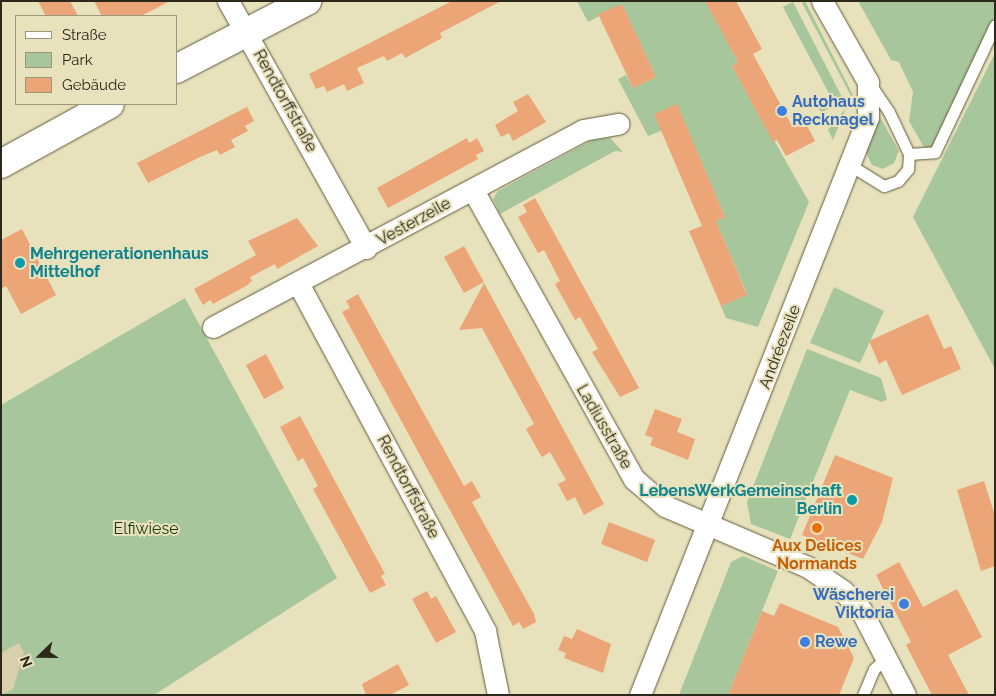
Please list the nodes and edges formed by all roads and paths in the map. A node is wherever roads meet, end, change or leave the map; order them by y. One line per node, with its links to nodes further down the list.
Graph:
1 (228, 1): 5 (street, Rendtorffstraße)
2 (307, 1): 5 (main road)
3 (822, 1): 7 (street, Andréezeile)
4 (995, 25): 10 (lane)
5 (247, 33): 6 (main road); 14 (street, Rendtorffstraße)
6 (178, 68)
7 (868, 82): 10 (lane); 12 (street, Andréezeile)
8 (108, 105): 11 (main road)
9 (618, 124): 13 (street, Vesterzeile)
10 (909, 154): 12 (lane)
11 (1, 164)
12 (850, 165): 17 (street, Andréezeile)
13 (473, 190): 14 (street, Vesterzeile); 17 (street, Ladiusstraße)
14 (366, 248): 15 (street, Vesterzeile)
15 (299, 285): 16 (street, Vesterzeile); 19 (street, Rendtorffstraße)
16 (212, 327)
17 (710, 524): 18 (street, Ladiusstraße); 20 (street, Andréezeile)
18 (886, 658): 21 (lane); 22 (street, Ladiusstraße)
19 (498, 695)
20 (640, 695)
21 (863, 695)
22 (905, 695)

